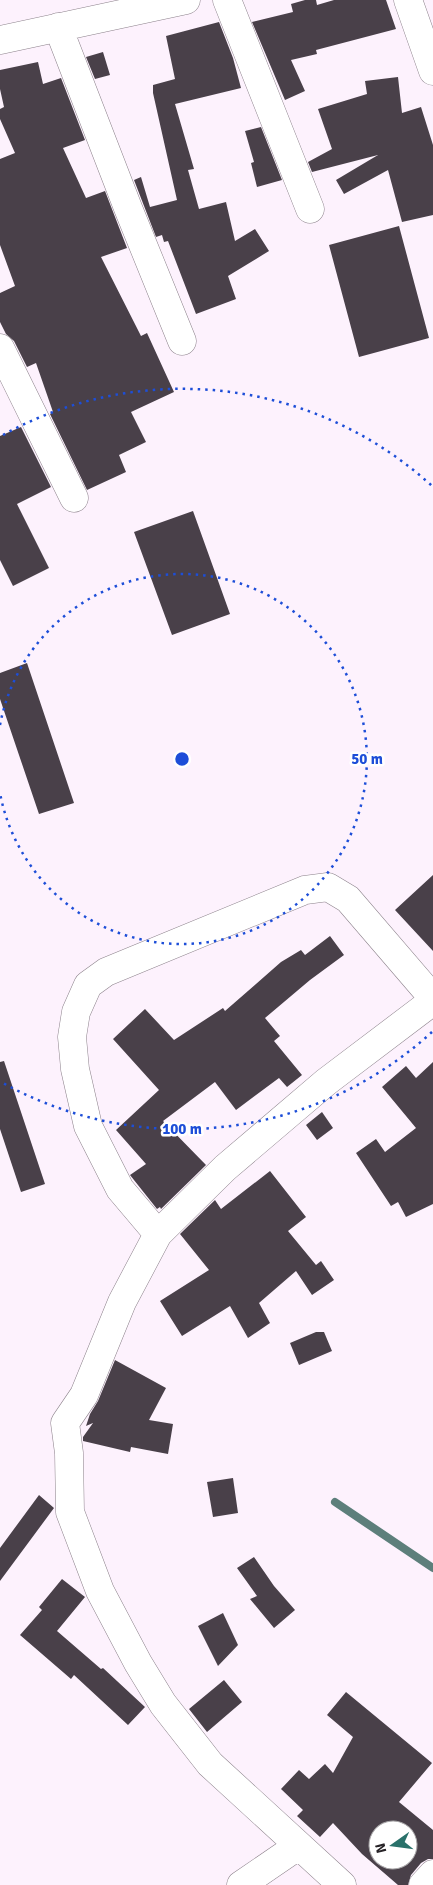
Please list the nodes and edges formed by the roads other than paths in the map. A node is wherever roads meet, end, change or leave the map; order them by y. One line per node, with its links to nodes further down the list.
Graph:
1 (186, 0): 4 (street)
2 (227, 0): 7 (street)
3 (408, 0): 6 (street)
4 (58, 27): 5 (street); 8 (street)
5 (0, 40)
6 (433, 71)
7 (310, 209)
8 (182, 341)
9 (0, 348): 10 (street)
10 (74, 498)
11 (433, 999): 12 (street); 12 (street)
12 (158, 1234): 13 (street)
13 (298, 1846): 15 (street); 16 (street)
14 (433, 1874): 17 (street)
15 (241, 1885)
16 (342, 1885)
17 (423, 1885)

